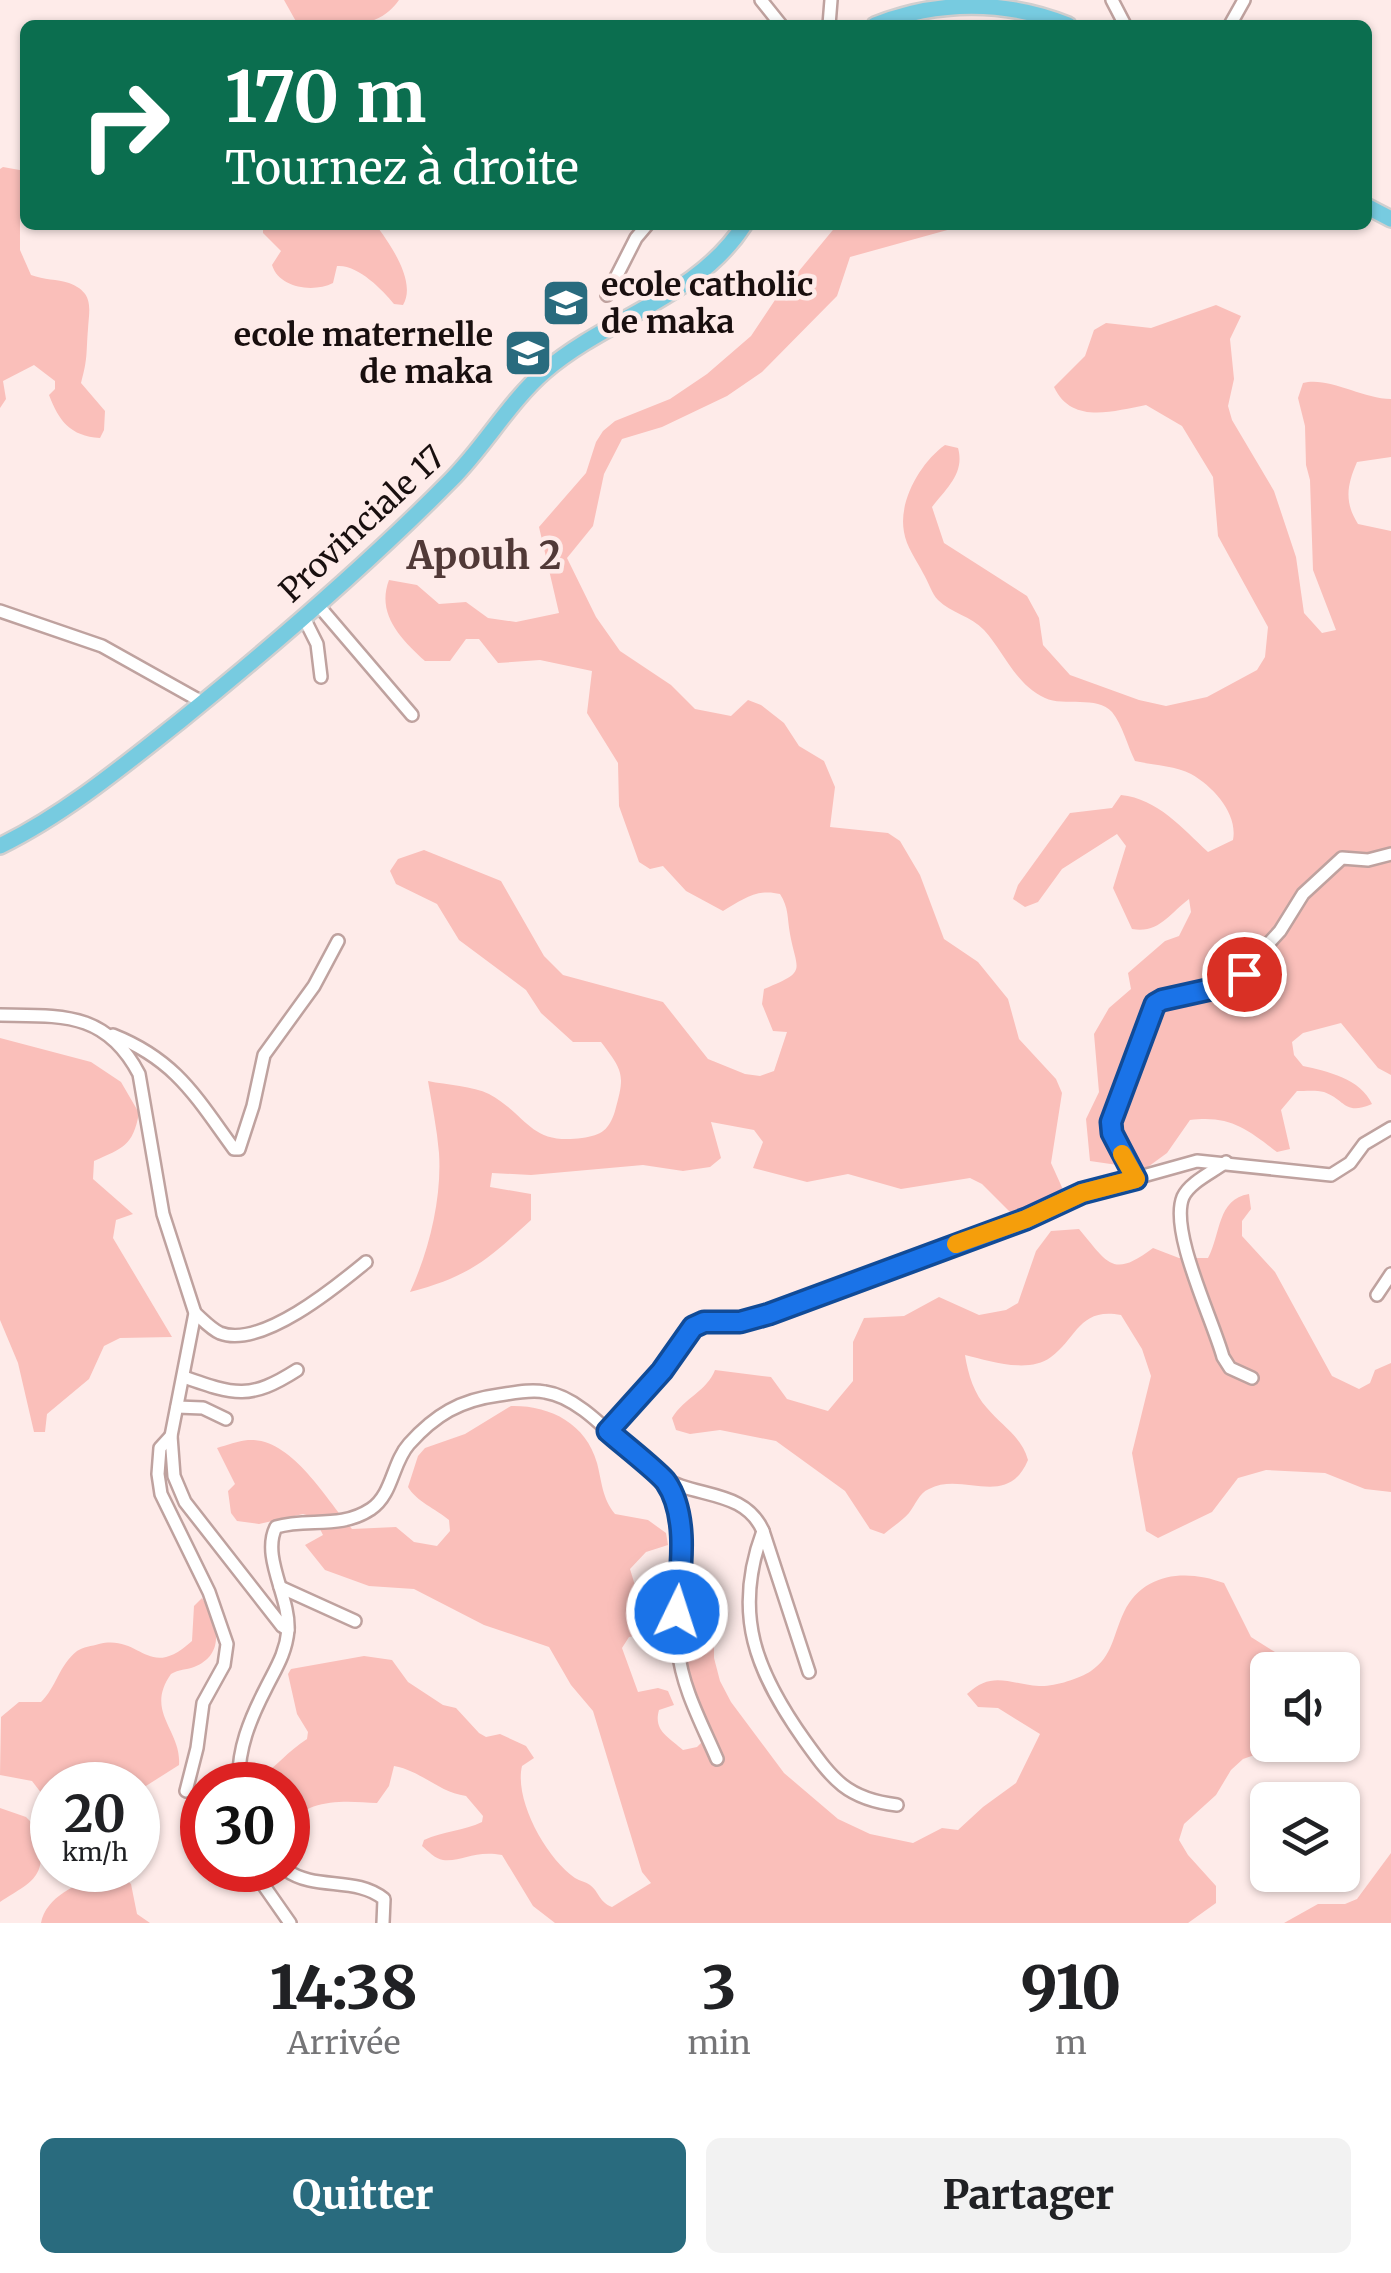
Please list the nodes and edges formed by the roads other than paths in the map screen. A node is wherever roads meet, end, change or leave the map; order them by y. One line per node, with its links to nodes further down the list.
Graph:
1 (761, 0): 2 (street)
2 (777, 20)
3 (886, 20): 4 (main road)
4 (1049, 20)
5 (642, 230): 7 (street)
6 (740, 230): 8 (main road, Provinciale 17)
7 (607, 295)
8 (318, 605): 10 (main road, Provinciale 17); 13 (street)
9 (0, 610): 12 (street)
10 (304, 618): 11 (street); 12 (main road, Provinciale 17)
11 (321, 677)
12 (202, 702): 14 (main road, Provinciale 17)
13 (412, 714)
14 (0, 846)
15 (1391, 854): 21 (street)
16 (338, 941): 18 (street)
17 (0, 1015): 18 (street)
18 (104, 1032): 25 (street)
19 (1391, 1128): 20 (street)
20 (1226, 1162): 21 (street); 28 (street)
21 (1136, 1179): 31 (street)
22 (366, 1262): 25 (street)
23 (1391, 1274): 24 (street)
24 (1377, 1295)
25 (195, 1313): 27 (street)
26 (297, 1370): 27 (street)
27 (184, 1377): 29 (street)
28 (1252, 1378)
29 (177, 1407): 30 (street); 32 (street)
30 (226, 1419)
31 (608, 1431): 33 (street); 35 (street)
32 (171, 1436): 37 (street); 40 (street)
33 (666, 1480): 34 (street); 39 (street)
34 (763, 1530): 38 (street); 42 (street)
35 (280, 1587): 36 (street); 37 (street)
36 (355, 1621)
37 (288, 1630): 41 (street)
38 (809, 1672)
39 (717, 1760)
40 (193, 1762)
41 (240, 1762)
42 (897, 1805)
43 (310, 1882): 46 (street)
44 (271, 1892): 45 (street)
45 (290, 1923)
46 (383, 1923)

